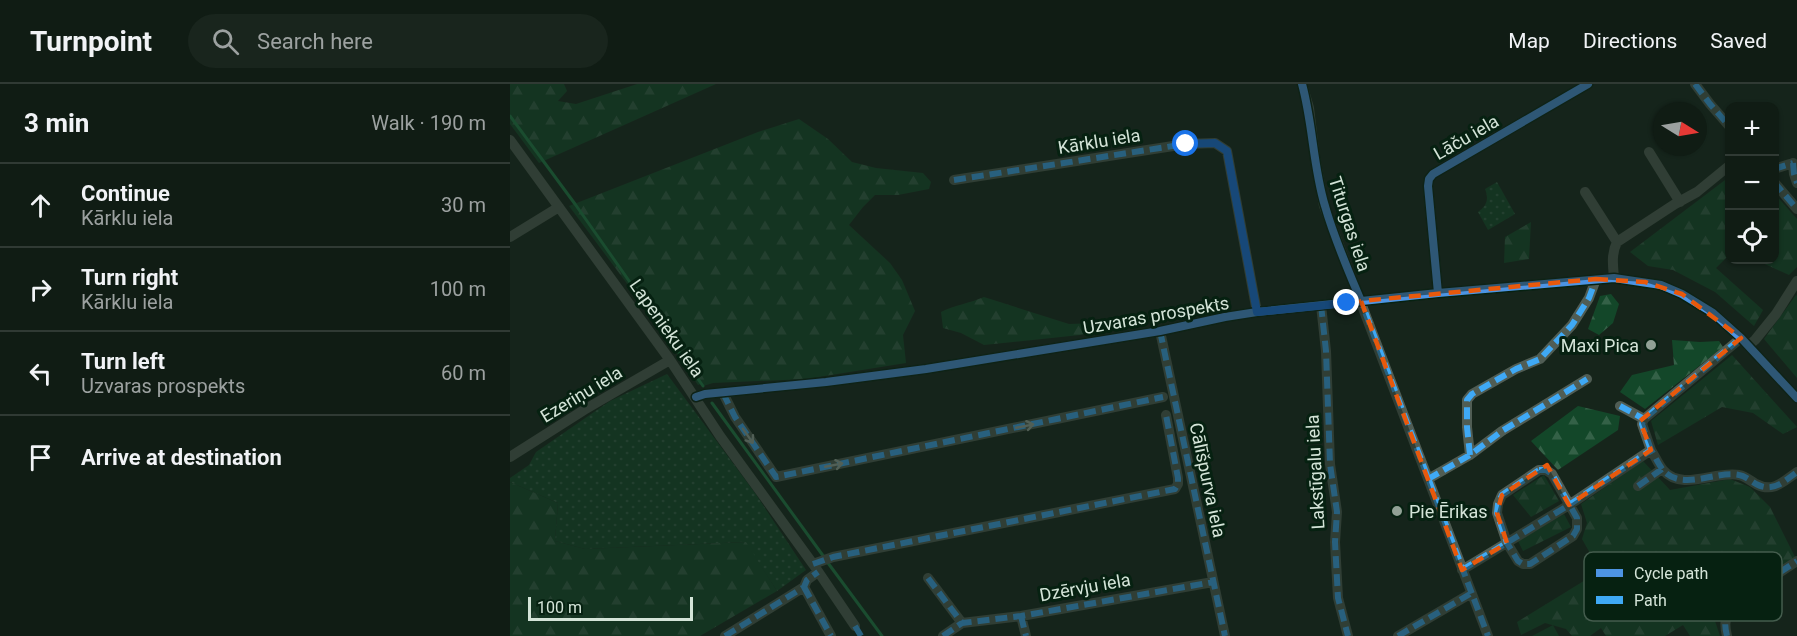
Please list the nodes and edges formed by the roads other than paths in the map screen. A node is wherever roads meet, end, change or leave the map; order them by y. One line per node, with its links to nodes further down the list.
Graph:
1 (1302, 84): 23 (street, Titurgas iela)
2 (1588, 84): 22 (street, Lāču iela)
3 (1695, 84): 4 (street)
4 (1725, 121)
5 (510, 140): 15 (street, Lapenieku iela)
6 (1649, 152): 14 (street)
7 (1795, 159): 8 (street); 11 (street)
8 (1779, 167)
9 (1725, 169): 14 (street)
10 (954, 180): 25 (street, Kārklu iela)
11 (1797, 183)
12 (1779, 188): 16 (street)
13 (1585, 192): 18 (street)
14 (1680, 202): 18 (street)
15 (559, 207): 17 (street); 28 (street, Lapenieku iela)
16 (1797, 209)
17 (510, 237)
18 (1617, 242): 19 (street)
19 (1614, 278): 20 (street, Uzvaras prospekts); 27 (street, Uzvaras prospekts)
20 (1596, 279): 22 (street, Uzvaras prospekts); 38 (street)
21 (1797, 280): 27 (street)
22 (1438, 293): 23 (street, Uzvaras prospekts)
23 (1361, 301): 24 (street, Uzvaras prospekts); 42 (street, Titurgas iela)
24 (1321, 305): 25 (street, Uzvaras prospekts); 63 (street, Lakstīgalu iela)
25 (1257, 312): 26 (street, Uzvaras prospekts)
26 (1160, 332): 30 (street, Uzvaras prospekts); 51 (street, Cālīšpurva iela)
27 (1745, 342): 33 (street, Uzvaras prospekts); 36 (street)
28 (670, 360): 31 (street, Lapenieku iela); 39 (street, Ezeriņu iela)
29 (1587, 379): 38 (street)
30 (723, 393): 31 (street, Uzvaras prospekts); 32 (street, one-way to 32)
31 (696, 397): 47 (street, Lapenieku iela)
32 (1163, 397)
33 (1797, 398)
34 (1620, 406): 36 (street)
35 (1166, 415): 47 (street)
36 (1644, 419): 37 (street)
37 (1651, 450): 40 (street); 44 (street)
38 (1470, 455): 42 (street)
39 (510, 457)
40 (1662, 469): 41 (street); 43 (street)
41 (1797, 472)
42 (1428, 479): 48 (street, Titurgas iela)
43 (1638, 486)
44 (1569, 505): 45 (street); 45 (street); 45 (street)
45 (1507, 543): 48 (street)
46 (1797, 561): 49 (street)
47 (815, 568): 52 (street); 57 (street, Lapenieku iela)
48 (1462, 570): 53 (street, Titurgas iela)
49 (1782, 571)
50 (928, 578): 56 (street)
51 (1213, 582): 54 (street, Dzērvju iela); 62 (street, Cālīšpurva iela)
52 (804, 587): 58 (street); 59 (street)
53 (1470, 594): 64 (street); 65 (street, Titurgas iela)
54 (1022, 616): 56 (street, Dzērvju iela); 61 (street)
55 (1726, 621): 66 (street)
56 (962, 623): 60 (street, Dzērvju iela)
57 (855, 626)
58 (725, 636)
59 (831, 636)
60 (943, 636)
61 (1026, 636)
62 (1225, 636)
63 (1348, 636)
64 (1398, 636)
65 (1488, 636)
66 (1727, 636)

